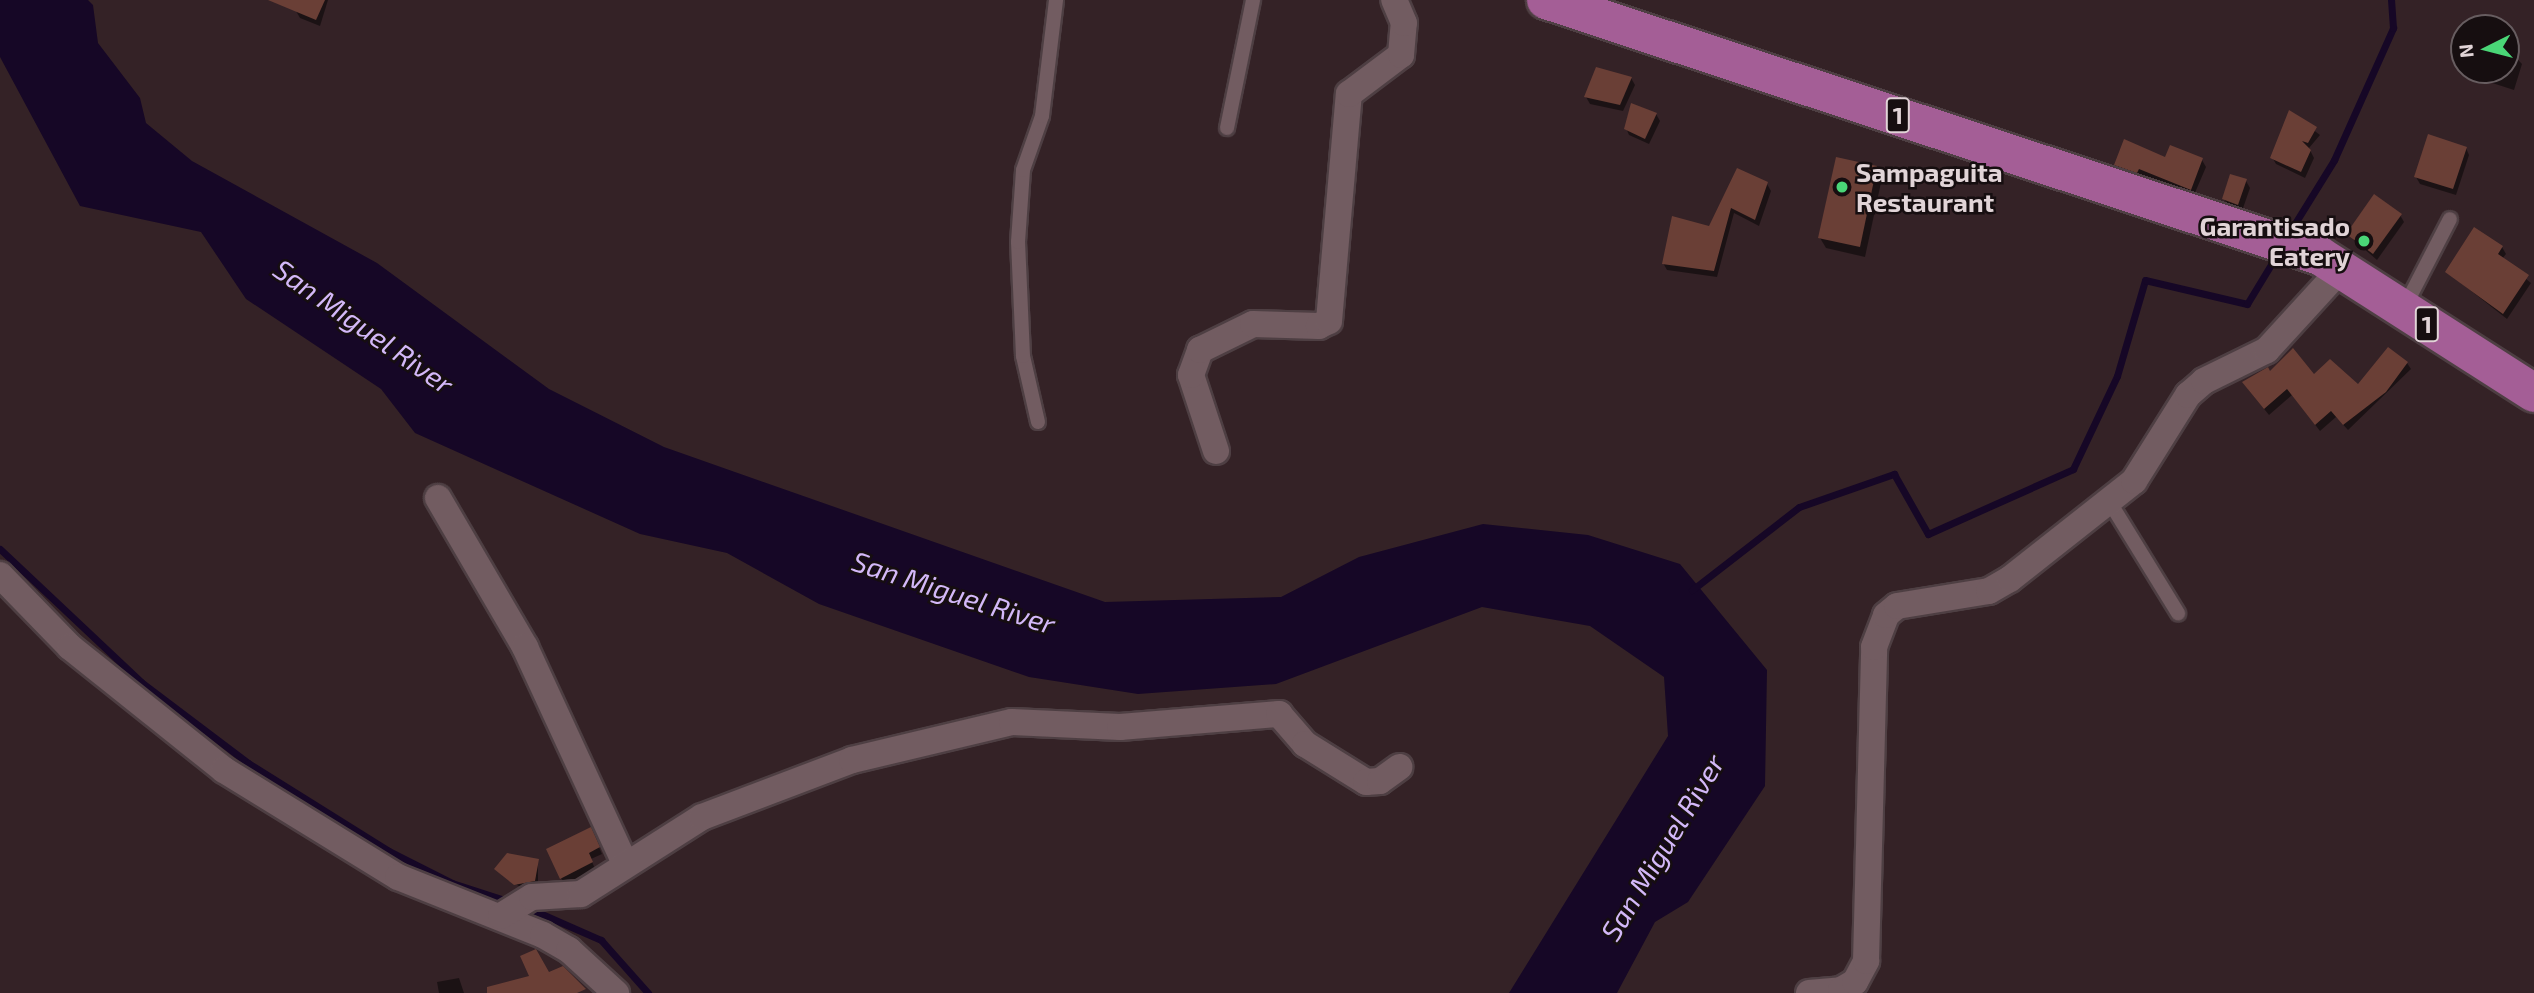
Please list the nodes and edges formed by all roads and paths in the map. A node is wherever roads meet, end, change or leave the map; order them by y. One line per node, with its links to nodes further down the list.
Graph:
1 (1055, 0): 10 (lane)
2 (1253, 0): 5 (lane)
3 (1394, 0): 11 (street)
4 (1546, 0): 7 (highway, 1)
5 (1227, 128)
6 (2450, 219): 8 (lane)
7 (2330, 262): 8 (highway, 1); 13 (street)
8 (2404, 309): 9 (highway, 1)
9 (2534, 393)
10 (1038, 422)
11 (1216, 451)
12 (438, 498): 17 (street)
13 (2109, 501): 15 (lane); 20 (street)
14 (0, 575): 18 (street)
15 (2178, 613)
16 (1399, 767): 17 (street)
17 (625, 863): 18 (street)
18 (501, 916): 19 (street)
19 (616, 993)
20 (1808, 993)

